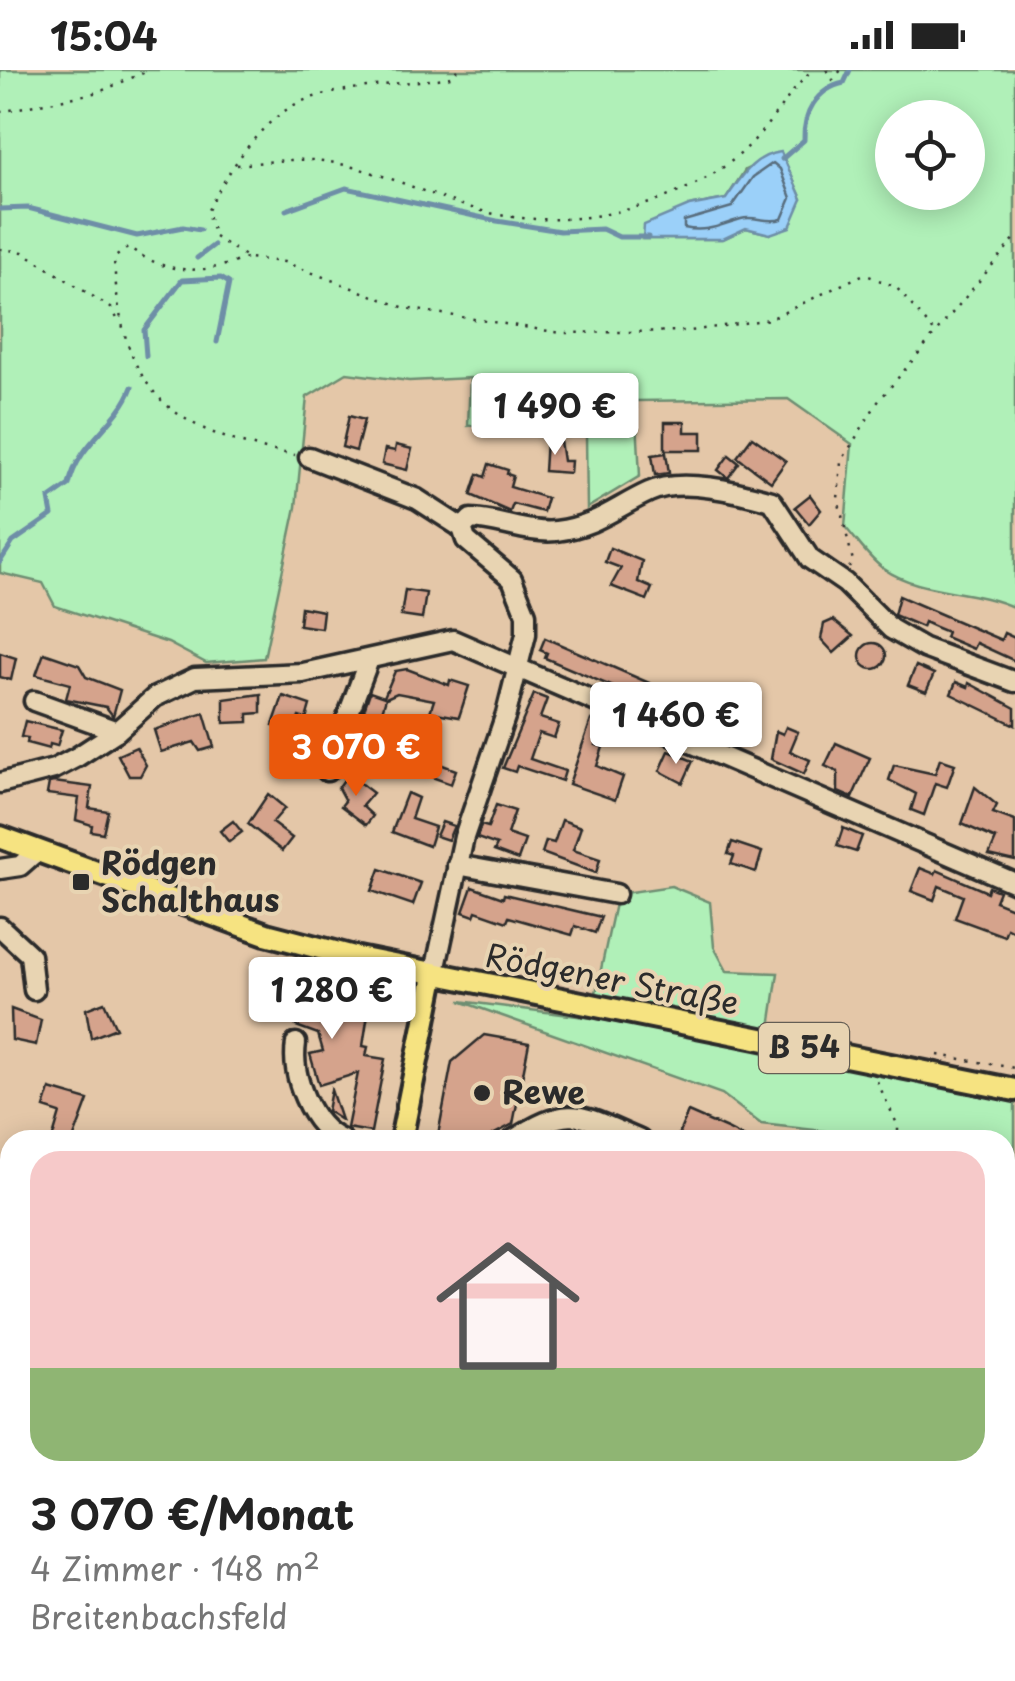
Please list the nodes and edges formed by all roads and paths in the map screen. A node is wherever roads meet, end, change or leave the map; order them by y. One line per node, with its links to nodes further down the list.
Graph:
1 (150, 70): 6 (path)
2 (458, 70): 7 (path)
3 (812, 70): 7 (path)
4 (828, 70): 5 (path)
5 (840, 70)
6 (0, 112)
7 (235, 165): 10 (path)
8 (1015, 238): 12 (path)
9 (0, 250): 11 (path)
10 (248, 258): 11 (path); 12 (path)
11 (119, 322): 13 (path)
12 (937, 335): 15 (path)
13 (309, 457): 14 (street)
14 (462, 528): 15 (street); 17 (street)
15 (843, 582): 18 (street)
16 (368, 662): 17 (street); 20 (street); 21 (street)
17 (518, 666): 25 (street); 27 (street)
18 (1015, 682)
19 (34, 701): 20 (street)
20 (117, 731): 22 (street)
21 (327, 771)
22 (0, 783)
23 (0, 838): 24 (main road, Rödgener Straße / B 54)
24 (36, 852): 26 (street); 30 (main road, Rödgener Straße / B 54)
25 (457, 864): 28 (street); 30 (street)
26 (0, 869)
27 (1015, 883)
28 (616, 894)
29 (0, 928): 31 (street)
30 (434, 976): 33 (main road, Rödgener Straße / B 54); 36 (main road, Rödgener Straße)
31 (34, 990)
32 (296, 1043): 35 (street)
33 (870, 1061): 34 (main road, Rödgener Straße / B 54); 39 (path)
34 (1015, 1090)
35 (325, 1130)
36 (404, 1130)
37 (528, 1130): 38 (street)
38 (612, 1130)
39 (898, 1130)

